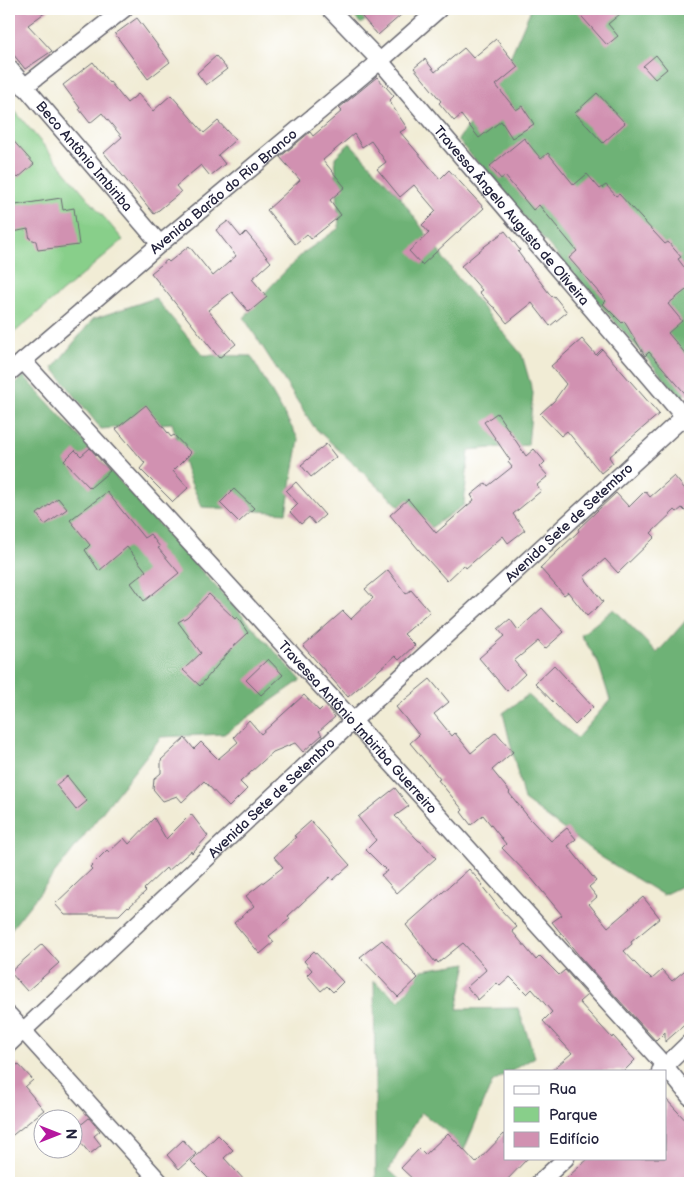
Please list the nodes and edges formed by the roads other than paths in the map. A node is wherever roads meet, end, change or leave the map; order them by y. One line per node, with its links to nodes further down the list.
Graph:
1 (124, 9): 6 (street)
2 (330, 9): 4 (street, Travessa Ângelo Augusto de Oliveira)
3 (439, 9): 4 (street, Avenida Barão do Rio Branco)
4 (380, 61): 7 (street, Avenida Barão do Rio Branco); 10 (street, Travessa Ângelo Augusto de Oliveira)
5 (9, 68): 6 (street, Beco Antônio Imbiriba)
6 (24, 87): 7 (street, Beco Antônio Imbiriba)
7 (160, 244): 8 (street, Avenida Barão do Rio Branco)
8 (23, 361): 9 (street, Avenida Barão do Rio Branco); 11 (street, Travessa Antônio Imbiriba Guerreiro)
9 (9, 373)
10 (688, 418): 11 (street, Avenida Sete de Setembro)
11 (353, 721): 13 (street, Avenida Sete de Setembro); 16 (street, Travessa Antônio Imbiriba Guerreiro)
12 (9, 1015): 13 (street)
13 (23, 1031): 15 (street, Avenida Sete de Setembro); 20 (street)
14 (690, 1042): 16 (street)
15 (9, 1044)
16 (662, 1068)
17 (666, 1072): 18 (street, Travessa Antônio Imbiriba Guerreiro)
18 (690, 1097)
19 (564, 1160): 21 (street)
20 (161, 1183)
21 (539, 1183)

